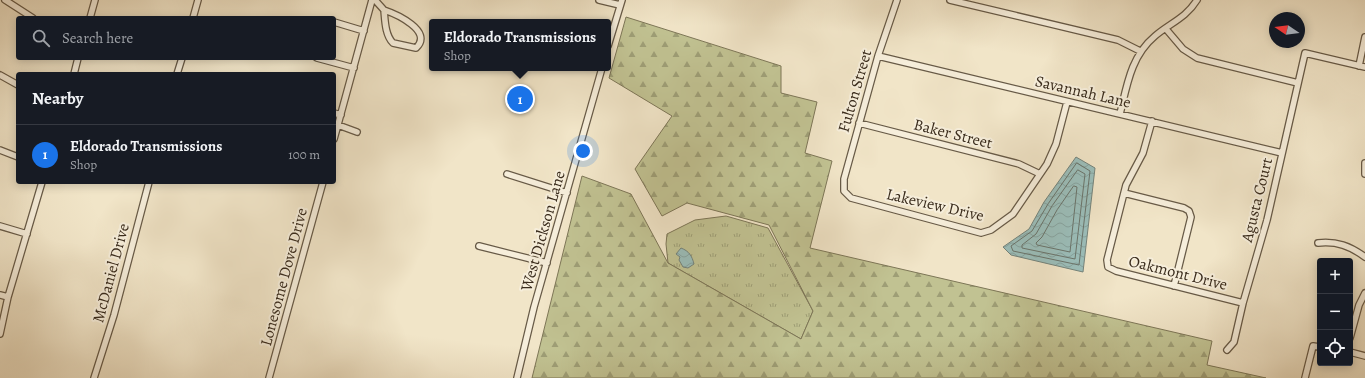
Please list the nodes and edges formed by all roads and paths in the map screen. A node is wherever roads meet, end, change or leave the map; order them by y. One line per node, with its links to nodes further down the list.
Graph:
1 (5, 0): 12 (street)
2 (95, 0): 13 (street)
3 (198, 0): 14 (street)
4 (372, 0): 17 (street)
5 (375, 0): 11 (street)
6 (599, 0): 10 (street)
7 (897, 0): 21 (street, Fulton Street)
8 (950, 0): 20 (street)
9 (1196, 0): 16 (street)
10 (621, 2): 18 (street)
11 (384, 10): 11 (street)
12 (30, 16)
13 (91, 16)
14 (194, 16)
15 (336, 23): 17 (street)
16 (1166, 29): 20 (street); 31 (street)
17 (364, 31): 26 (street)
18 (611, 36)
19 (1365, 37): 25 (street)
20 (1140, 51): 35 (street)
21 (878, 56): 33 (street, Savannah Lane); 38 (street, Fulton Street)
22 (78, 60): 28 (street)
23 (181, 60): 29 (street)
24 (324, 60): 26 (street)
25 (1362, 67): 31 (street, Agusta Court)
26 (354, 68): 36 (street)
27 (601, 71): 53 (street, West Dickson Lane)
28 (74, 72)
29 (178, 72)
30 (0, 75): 32 (street)
31 (1298, 83): 43 (street, Agusta Court)
32 (16, 84)
33 (1067, 102): 35 (street, Savannah Lane); 47 (street, Lakeview Drive)
34 (336, 114): 36 (street)
35 (1120, 114): 37 (street, Savannah Lane)
36 (341, 115): 39 (street)
37 (1152, 121): 43 (street, Savannah Lane); 54 (street)
38 (859, 123): 47 (street, Baker Street); 52 (street, Fulton Street)
39 (338, 125): 40 (street); 41 (street)
40 (336, 132)
41 (357, 132)
42 (0, 150): 44 (street)
43 (1282, 153): 65 (street, Agusta Court)
44 (16, 156)
45 (1365, 163): 48 (street)
46 (507, 174): 53 (street)
47 (1040, 174): 52 (street, Lakeview Drive)
48 (1365, 174)
49 (41, 184): 56 (street)
50 (148, 184): 72 (street, McDaniel Drive)
51 (321, 184): 73 (street, Lonesome Dove Drive)
52 (844, 191)
53 (567, 193): 60 (street, West Dickson Lane)
54 (1124, 193): 61 (street, Oakmont Drive); 61 (street)
55 (0, 226): 56 (street)
56 (27, 234): 64 (street)
57 (1318, 243): 59 (street)
58 (479, 246): 60 (street)
59 (1365, 257)
60 (547, 263): 74 (street, West Dickson Lane)
61 (1174, 286): 65 (street, Oakmont Drive)
62 (1365, 294): 66 (street)
63 (0, 295): 64 (street)
64 (8, 297): 67 (street)
65 (1243, 303): 69 (street, Agusta Court)
66 (1352, 330)
67 (0, 334)
68 (1317, 347): 75 (street)
69 (1227, 350)
70 (1353, 353): 71 (street)
71 (1365, 356)
72 (94, 378)
73 (269, 378)
74 (517, 378)
75 (1305, 378)

